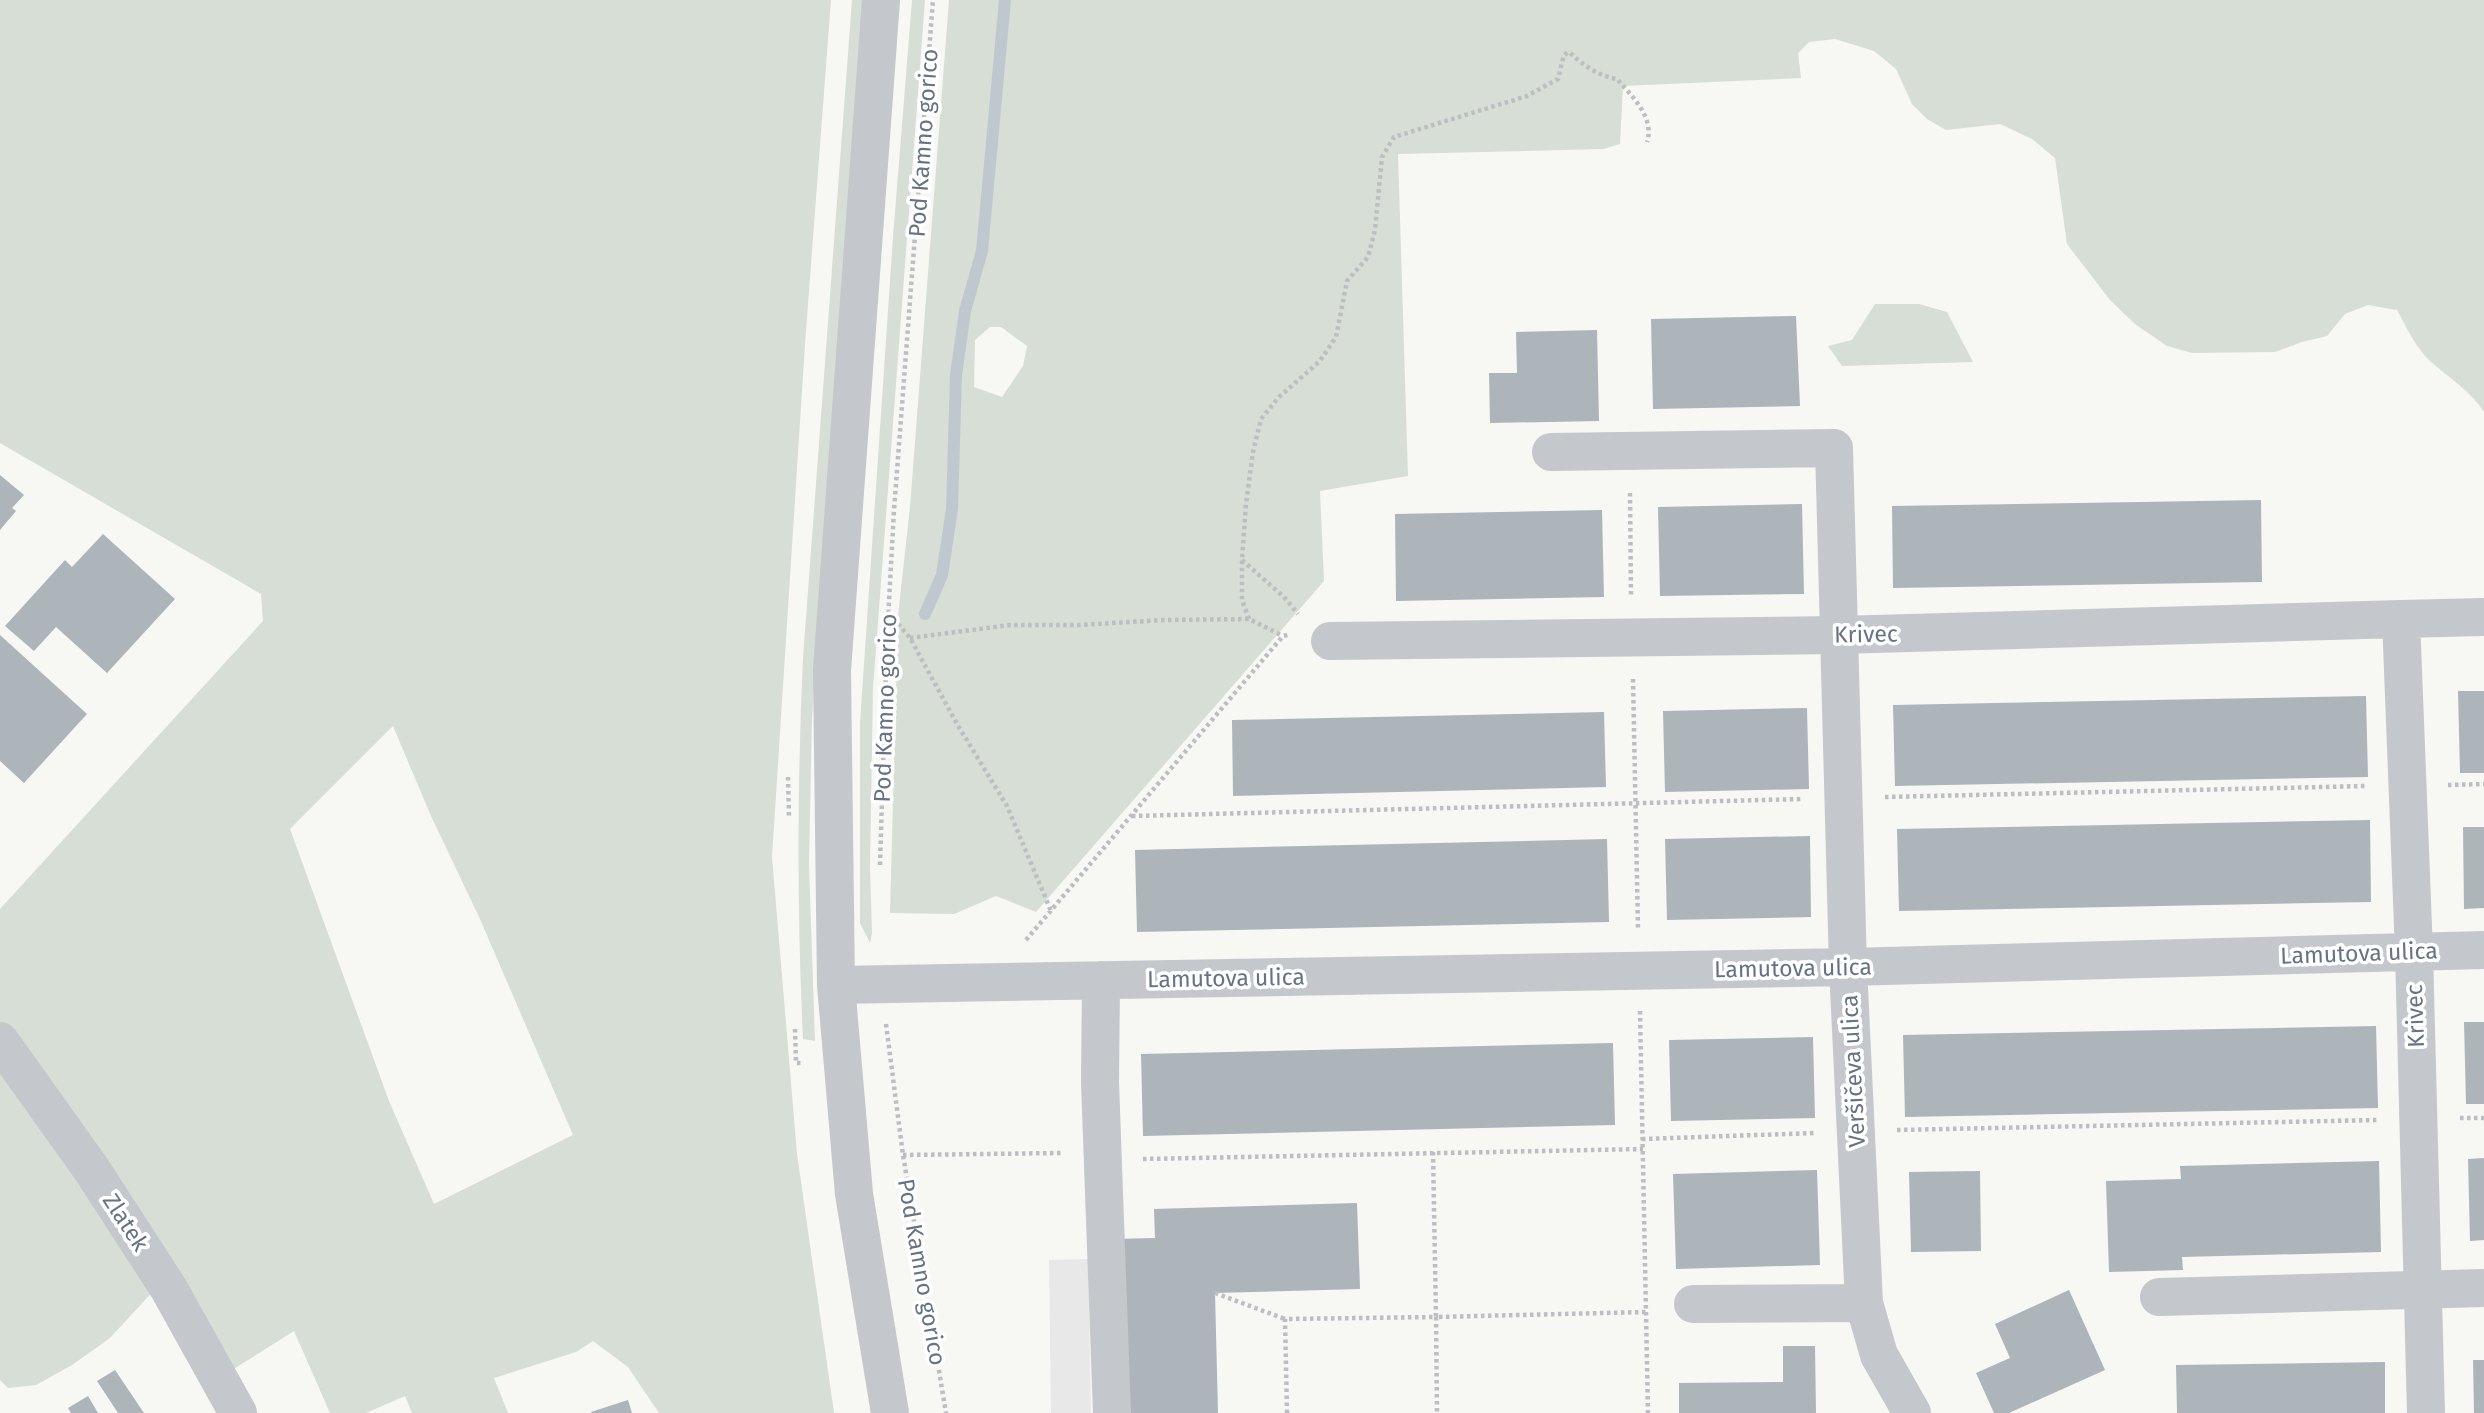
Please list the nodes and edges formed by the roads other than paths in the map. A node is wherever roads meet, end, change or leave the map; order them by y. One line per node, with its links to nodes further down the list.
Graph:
1 (881, 0): 11 (street, Pod Kamno gorico)
2 (1551, 452): 5 (street, Veršičeva ulica)
3 (2484, 617): 4 (street, Krivec)
4 (2401, 619): 5 (street, Krivec); 8 (street, Krivec)
5 (1838, 635): 6 (street, Krivec); 9 (street, Veršičeva ulica)
6 (1319, 637)
7 (2484, 950): 8 (street, Lamutova ulica)
8 (2414, 952): 9 (street, Lamutova ulica); 14 (street, Krivec)
9 (1848, 967): 10 (street, Lamutova ulica); 17 (street, Veršičeva ulica)
10 (1101, 980): 11 (street, Lamutova ulica); 20 (street)
11 (836, 985): 19 (street, Pod Kamno gorico)
12 (0, 1041): 18 (street, Zlatek)
13 (2484, 1288): 14 (street)
14 (2423, 1290): 15 (street); 22 (street, Krivec)
15 (2159, 1297)
16 (1693, 1304): 17 (street)
17 (1864, 1304): 21 (street, Veršičeva ulica)
18 (238, 1413)
19 (891, 1413)
20 (1112, 1413)
21 (1913, 1413)
22 (2426, 1413)

